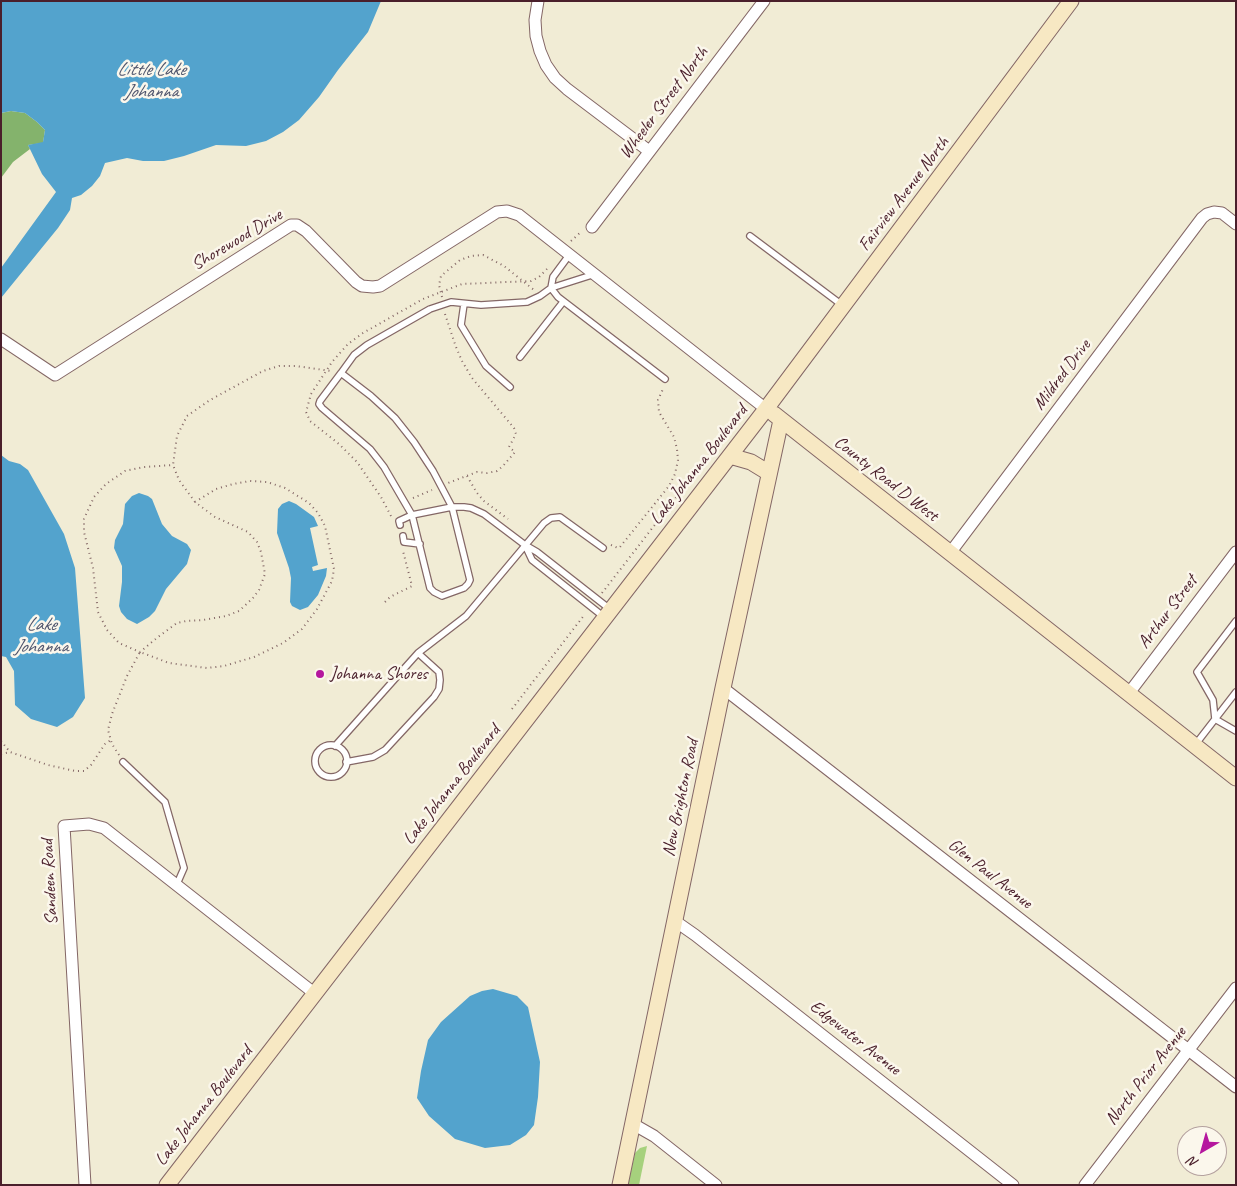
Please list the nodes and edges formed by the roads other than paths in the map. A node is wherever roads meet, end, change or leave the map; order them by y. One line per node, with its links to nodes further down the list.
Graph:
1 (538, 1): 4 (street)
2 (764, 1): 4 (street, Wheeler Street North)
3 (1071, 1): 14 (street, Fairview Avenue North)
4 (649, 152): 7 (street, Wheeler Street North)
5 (512, 211): 9 (street, County Road D West); 15 (street, Shorewood Drive)
6 (1236, 224): 32 (street, Mildred Drive)
7 (592, 227)
8 (750, 236): 14 (lane)
9 (569, 248): 10 (street, County Road D West); 11 (lane)
10 (594, 274): 11 (lane); 20 (street, County Road D West)
11 (551, 288): 12 (lane); 13 (lane)
12 (563, 302): 16 (lane); 18 (lane)
13 (464, 304): 17 (lane); 19 (lane)
14 (843, 307): 20 (street, Fairview Avenue North)
15 (1, 339)
16 (520, 357)
17 (341, 373): 24 (lane); 25 (lane)
18 (666, 379)
19 (510, 387)
20 (766, 409): 21 (street, County Road D West); 22 (street, Lake Johanna Boulevard)
21 (781, 420): 23 (street, New Brighton Road); 32 (street, County Road D West)
22 (730, 456): 23 (street); 33 (street, Lake Johanna Boulevard)
23 (769, 473): 36 (street, New Brighton Road)
24 (452, 507): 25 (lane); 28 (lane); 29 (lane)
25 (412, 515): 26 (lane); 28 (lane)
26 (400, 525)
27 (403, 536): 28 (lane)
28 (420, 544)
29 (525, 546): 30 (lane); 33 (lane); 33 (lane); 35 (lane)
30 (602, 548)
31 (1236, 552): 38 (street, Arthur Street)
32 (950, 553): 38 (street, County Road D West)
33 (608, 614): 49 (street, Lake Johanna Boulevard)
34 (1236, 621): 39 (lane)
35 (418, 653): 41 (lane); 44 (lane)
36 (722, 688): 47 (street, New Brighton Road); 50 (street, Glen Paul Avenue)
37 (1236, 692): 39 (lane)
38 (1129, 693): 42 (street, County Road D West)
39 (1215, 719): 40 (lane); 42 (lane)
40 (1236, 731)
41 (335, 746): 44 (lane); 44 (lane)
42 (1195, 746): 45 (street, County Road D West)
43 (123, 762): 46 (lane)
44 (346, 762)
45 (1236, 778)
46 (177, 884): 49 (street, Sandeen Road); 53 (street, Sandeen Road)
47 (675, 921): 52 (street, New Brighton Road); 57 (street, Edgewater Avenue)
48 (1236, 988): 50 (street, North Prior Avenue)
49 (314, 993): 54 (street, Lake Johanna Boulevard)
50 (1188, 1050): 51 (street, Glen Paul Avenue); 58 (street, North Prior Avenue)
51 (1236, 1087)
52 (633, 1124): 55 (street, New Brighton Road); 56 (street)
53 (85, 1185)
54 (166, 1185)
55 (620, 1185)
56 (716, 1185)
57 (1013, 1185)
58 (1085, 1185)

